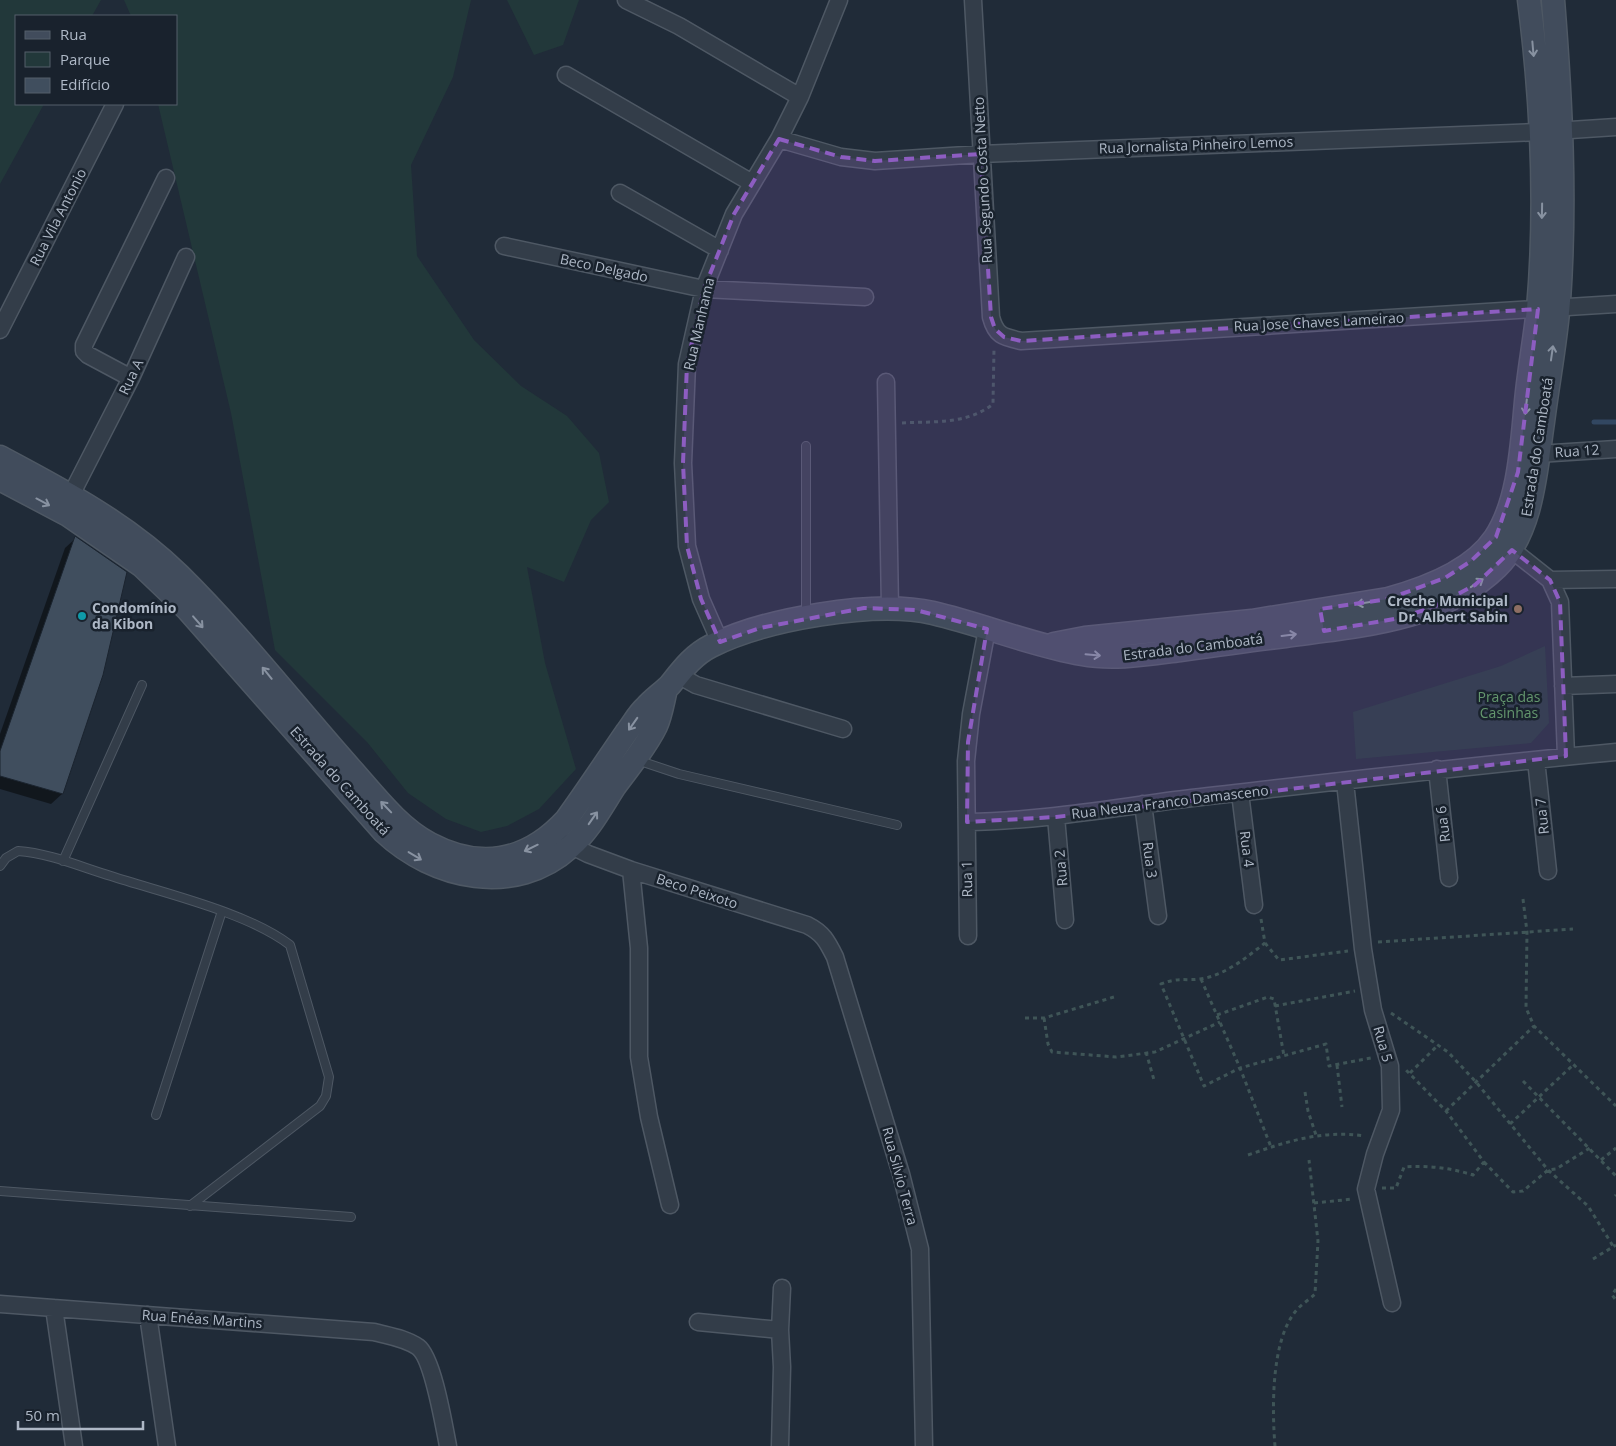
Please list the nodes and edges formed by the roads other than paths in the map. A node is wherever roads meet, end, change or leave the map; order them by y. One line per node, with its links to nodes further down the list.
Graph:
1 (626, 0): 7 (street)
2 (839, 0): 7 (street, Rua Manhama)
3 (973, 0): 12 (street, Rua Segundo Costa Netto)
4 (1529, 0): 10 (main road, Estrada do Camboatá, one-way to 10)
5 (1553, 0): 10 (main road, Estrada do Camboatá)
6 (566, 75): 14 (street)
7 (800, 97): 11 (street, Rua Manhama)
8 (114, 105): 23 (street, Rua Vila Antonio)
9 (1616, 126): 10 (street, Rua Jornalista Pinheiro Lemos)
10 (1551, 131): 12 (street, Rua Jornalista Pinheiro Lemos); 22 (main road, Estrada do Camboatá)
11 (779, 139): 12 (street, Rua Jornalista Pinheiro Lemos); 14 (street, Rua Manhama)
12 (981, 154): 24 (street, Rua Segundo Costa Netto)
13 (166, 178): 25 (street)
14 (752, 182): 17 (street, Rua Manhama)
15 (620, 192): 17 (street)
16 (504, 246): 19 (street, Beco Delgado)
17 (720, 250): 19 (street, Rua Manhama)
18 (186, 257): 25 (street, Rua A)
19 (704, 289): 20 (street, Beco Delgado); 40 (street, Rua Manhama)
20 (864, 297)
21 (1616, 304): 22 (street, Rua Jose Chaves Lameirao)
22 (1548, 308): 24 (street, Rua Jose Chaves Lameirao); 29 (main road, Estrada do Camboatá, one-way to 22); 38 (main road, Estrada do Camboatá, one-way to 38)
23 (0, 330)
24 (1021, 340)
25 (131, 378): 32 (street, Rua A)
26 (886, 382): 36 (street)
27 (806, 446): 37 (lane)
28 (1616, 449): 29 (street, Rua 12)
29 (1538, 454): 33 (main road, Estrada do Camboatá)
30 (0, 457): 32 (main road, Estrada do Camboatá)
31 (0, 479): 45 (main road, Estrada do Camboatá, one-way to 45)
32 (71, 495): 45 (main road, Estrada do Camboatá, one-way to 32)
33 (1512, 550): 35 (street); 38 (main road, Estrada do Camboatá, one-way to 33)
34 (1616, 578): 35 (street)
35 (1550, 580): 44 (street)
36 (890, 608): 37 (main road, Estrada do Camboatá); 39 (main road, Estrada do Camboatá)
37 (806, 618): 40 (main road, Estrada do Camboatá)
38 (1322, 620): 39 (main road, Estrada do Camboatá)
39 (987, 629): 56 (street)
40 (720, 642): 41 (main road, Estrada do Camboatá)
41 (672, 682): 46 (street); 49 (main road, Estrada do Camboatá); 58 (main road, Estrada do Camboatá, one-way to 58)
42 (1616, 684): 44 (street)
43 (142, 685): 60 (lane)
44 (1563, 686): 48 (street)
45 (278, 700): 58 (main road, Estrada do Camboatá, one-way to 45); 59 (main road, Estrada do Camboatá, one-way to 59)
46 (843, 729)
47 (1616, 752): 48 (street)
48 (1566, 756): 50 (street, Rua Neuza Franco Damasceno)
49 (634, 759): 57 (lane); 59 (main road, Estrada do Camboatá, one-way to 49)
50 (1536, 760): 51 (street, Rua Neuza Franco Damasceno); 63 (street, Rua 7)
51 (1437, 769): 52 (street, Rua Neuza Franco Damasceno); 64 (street, Rua 6)
52 (1345, 782): 53 (street, Rua Neuza Franco Damasceno); 77 (street, Rua 5)
53 (1240, 793): 54 (street, Rua Neuza Franco Damasceno); 65 (street, Rua 4)
54 (1143, 804): 55 (street, Rua Neuza Franco Damasceno); 67 (street, Rua 3)
55 (1056, 817): 56 (street, Rua Neuza Franco Damasceno); 68 (street, Rua 2)
56 (967, 822): 70 (street, Rua 1)
57 (897, 825)
58 (553, 834): 59 (street, Beco Peixoto)
59 (579, 850): 62 (street, Beco Peixoto)
60 (63, 861): 61 (lane); 66 (lane)
61 (0, 866)
62 (631, 870): 69 (street, Beco Peixoto); 73 (street)
63 (1548, 871)
64 (1450, 878)
65 (1254, 905)
66 (222, 911): 71 (lane); 74 (lane)
67 (1158, 916)
68 (1065, 920)
69 (807, 925): 87 (street, Rua Silvio Terra)
70 (968, 936)
71 (156, 1115)
72 (0, 1191): 74 (lane)
73 (670, 1205)
74 (190, 1206): 75 (lane)
75 (351, 1217)
76 (782, 1288): 82 (street)
77 (1392, 1302)
78 (0, 1304): 79 (street, Rua Enéas Martins)
79 (54, 1308): 80 (street, Rua Enéas Martins); 83 (street)
80 (148, 1315): 84 (street); 85 (street, Rua Enéas Martins)
81 (698, 1322): 82 (street)
82 (780, 1330): 86 (street)
83 (74, 1446)
84 (167, 1446)
85 (448, 1446)
86 (780, 1446)
87 (924, 1446)

